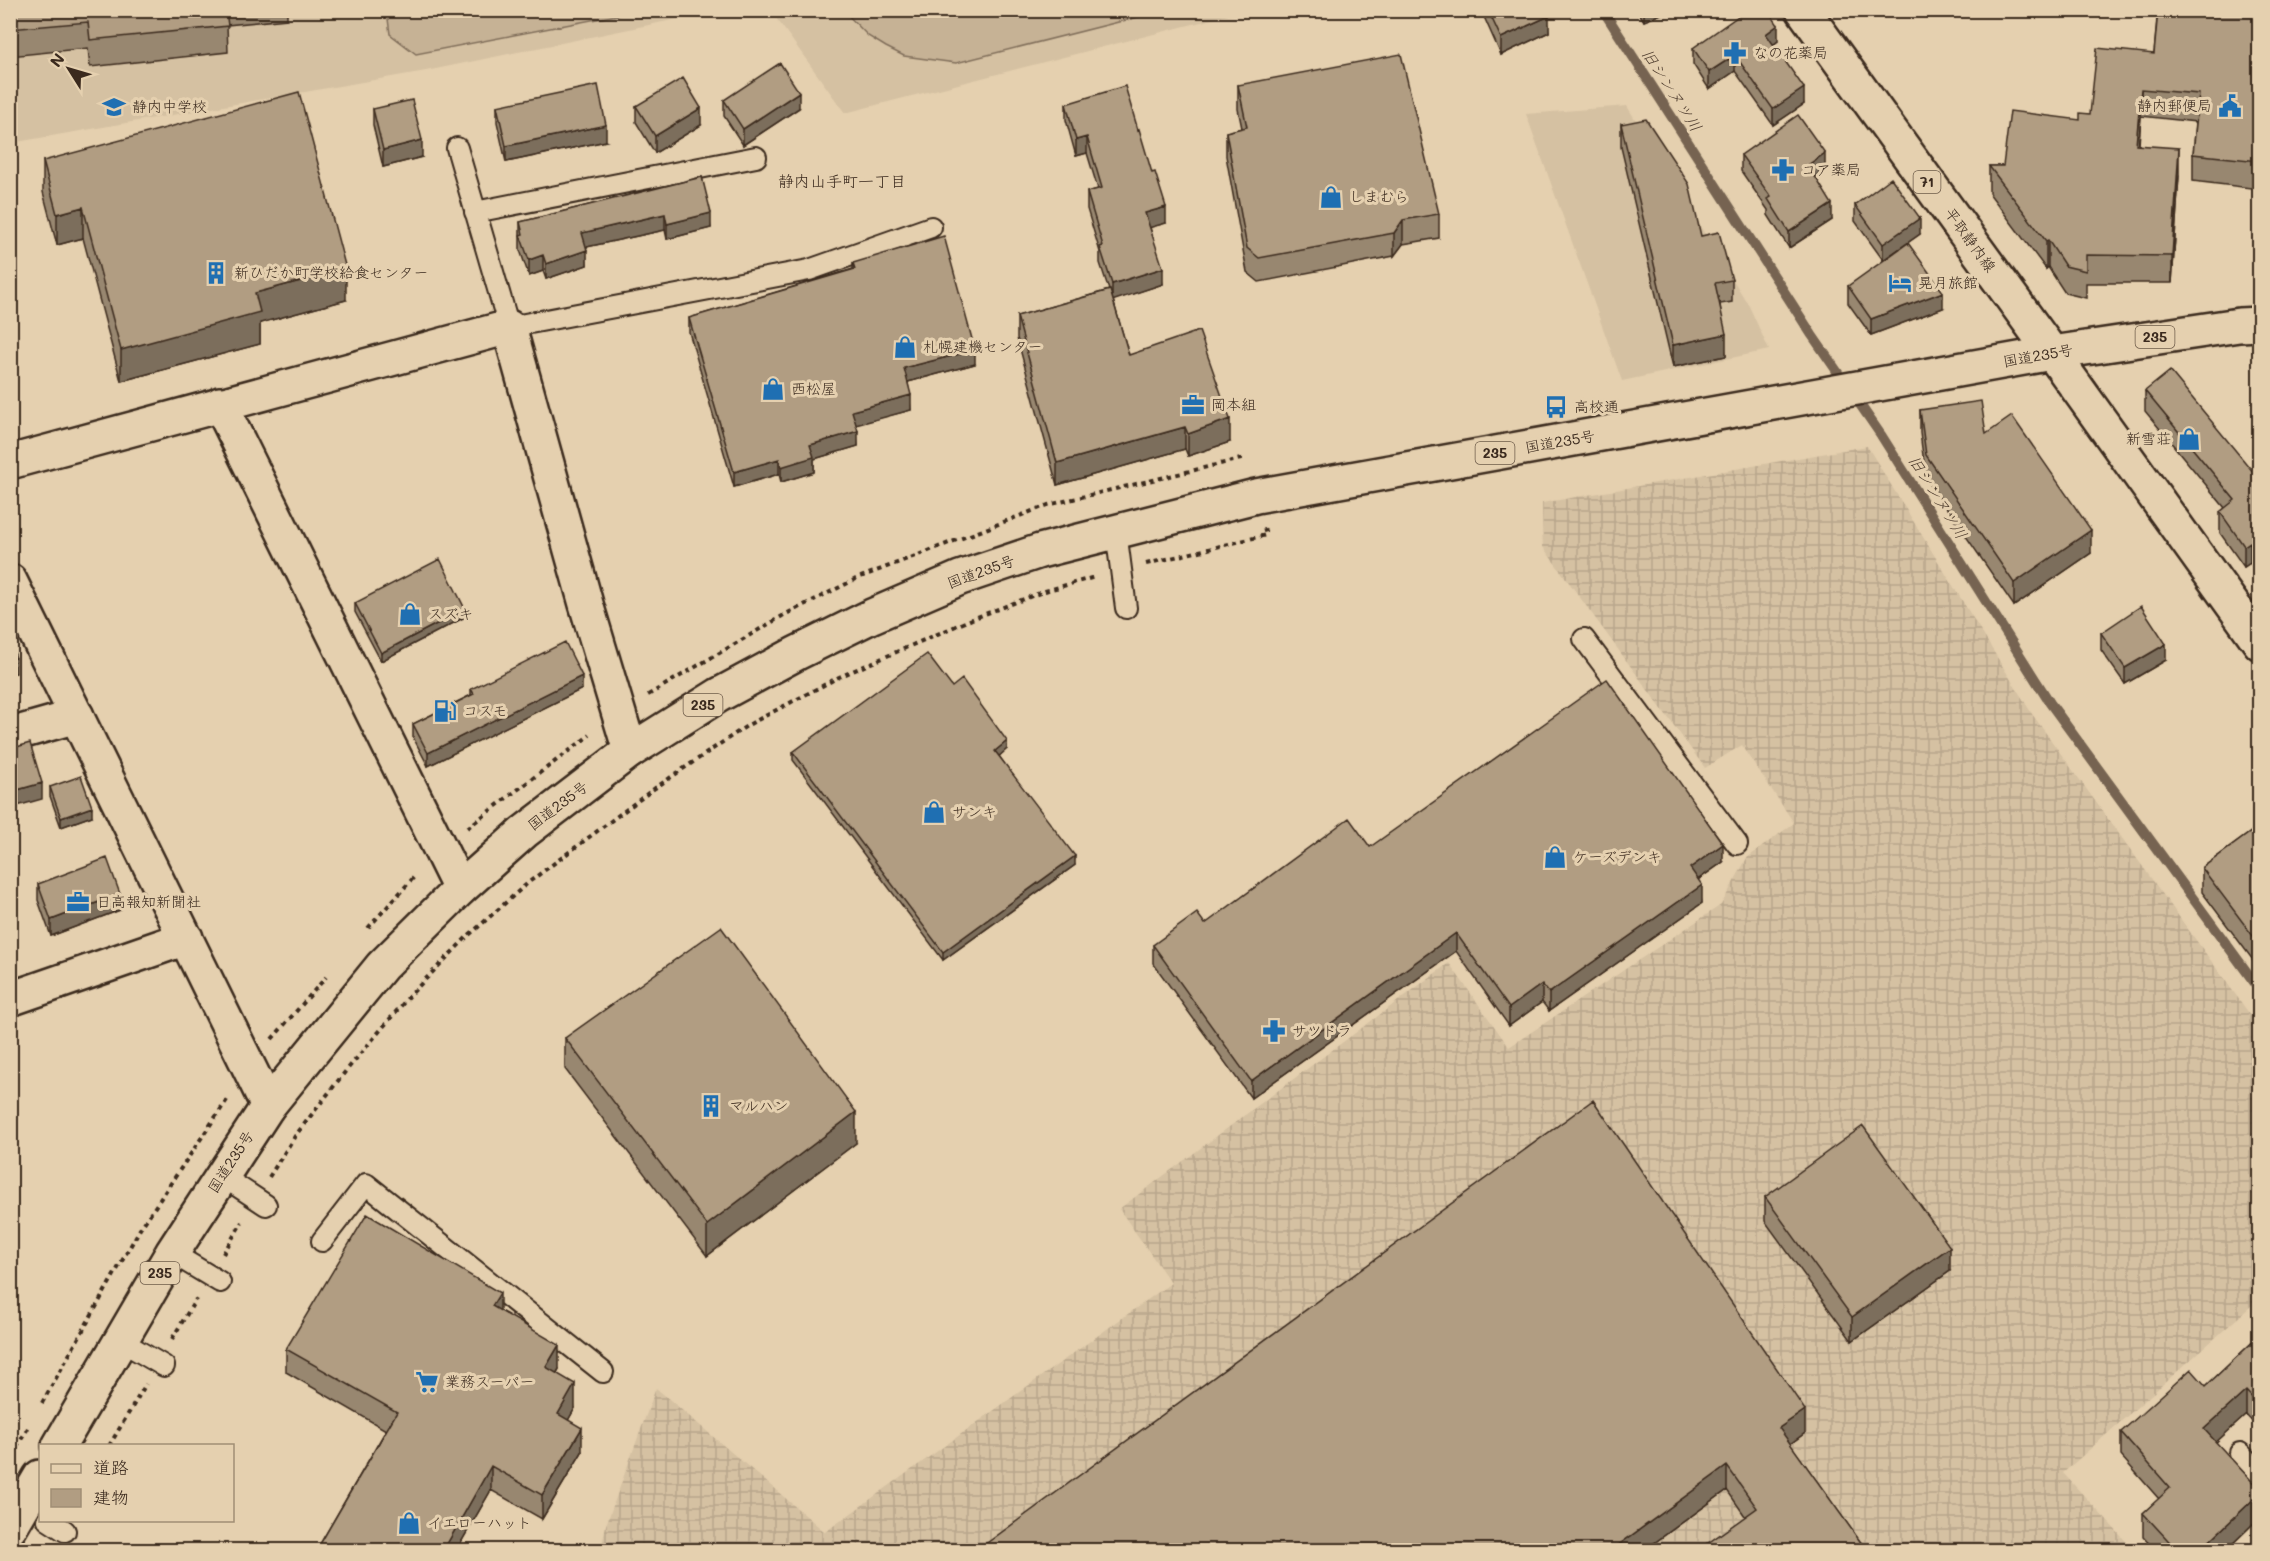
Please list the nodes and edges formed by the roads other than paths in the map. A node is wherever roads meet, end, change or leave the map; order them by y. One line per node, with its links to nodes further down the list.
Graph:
1 (1803, 10): 8 (main road, 平取静内線 / 71)
2 (457, 148): 4 (lane)
3 (756, 157): 4 (lane)
4 (475, 212): 7 (lane)
5 (931, 227): 7 (lane)
6 (2259, 324): 8 (main road, 国道235号 / 235)
7 (509, 327): 9 (main road); 18 (main road)
8 (2052, 353): 11 (main road, 国道235号 / 235); 15 (main road, 平取静内線)
9 (220, 404): 10 (main road); 20 (main road)
10 (10, 462)
11 (1116, 531): 13 (lane); 18 (main road, 国道235号 / 235)
12 (10, 581): 16 (main road)
13 (1126, 608)
14 (1584, 639): 19 (lane)
15 (2259, 643)
16 (77, 716): 17 (main road); 21 (main road)
17 (10, 735)
18 (630, 751): 20 (main road, 国道235号 / 235)
19 (1737, 844)
20 (459, 889): 23 (main road, 国道235号 / 235)
21 (186, 938): 22 (main road); 23 (main road)
22 (10, 999)
23 (268, 1106): 24 (main road, 国道235号 / 235)
24 (222, 1176): 25 (lane); 27 (main road, 国道235号 / 235)
25 (261, 1201)
26 (322, 1241): 31 (lane)
27 (172, 1253): 28 (lane); 29 (main road, 国道235号 / 235)
28 (214, 1279)
29 (121, 1341): 30 (lane); 32 (main road, 国道235号 / 235)
30 (161, 1364)
31 (603, 1372)
32 (60, 1444)
33 (2240, 1453): 34 (lane)
34 (2259, 1474)
35 (39, 1480): 36 (main road)
36 (27, 1514)
37 (45, 1522): 38 (lane)
38 (65, 1531)

